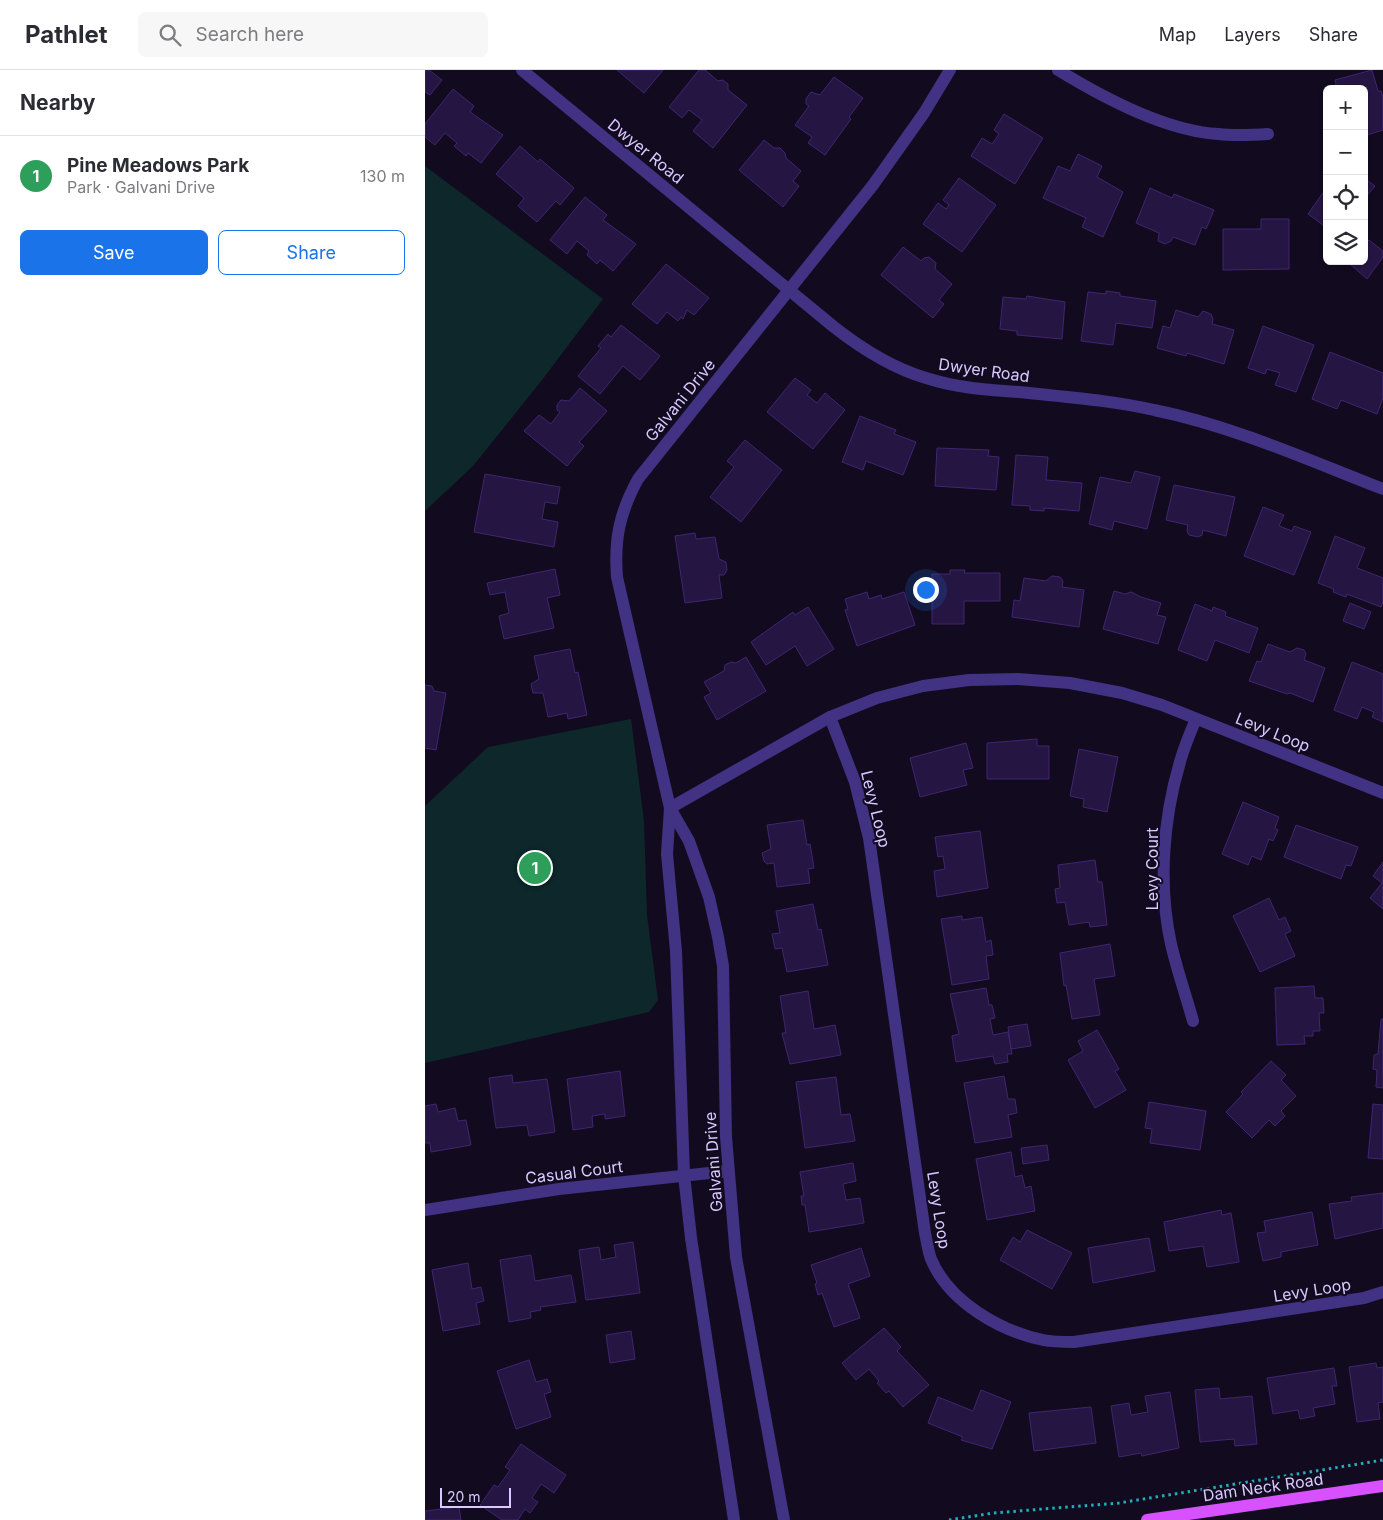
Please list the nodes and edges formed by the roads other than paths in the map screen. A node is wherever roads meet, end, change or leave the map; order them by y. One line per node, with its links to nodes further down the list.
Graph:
1 (522, 70): 5 (street, Dwyer Road)
2 (951, 70): 5 (street, Galvani Drive)
3 (1058, 70): 4 (street)
4 (1268, 134)
5 (789, 290): 6 (street, Dwyer Road); 10 (street, Galvani Drive)
6 (1383, 489)
7 (830, 717): 8 (street, Levy Loop); 10 (street, Levy Loop); 15 (street, Levy Loop)
8 (1196, 719): 9 (street, Levy Loop); 11 (street, Levy Court)
9 (1383, 792)
10 (670, 808): 12 (street, Galvani Drive); 13 (street, Galvani Drive)
11 (1193, 1021)
12 (728, 1171): 13 (street, Casual Court); 18 (street, Galvani Drive)
13 (684, 1175): 14 (street, Casual Court); 17 (street, Galvani Drive)
14 (425, 1210)
15 (1383, 1292)
16 (1383, 1486): 19 (main road, Dam Neck Road)
17 (733, 1520)
18 (785, 1520)
19 (1147, 1520)

